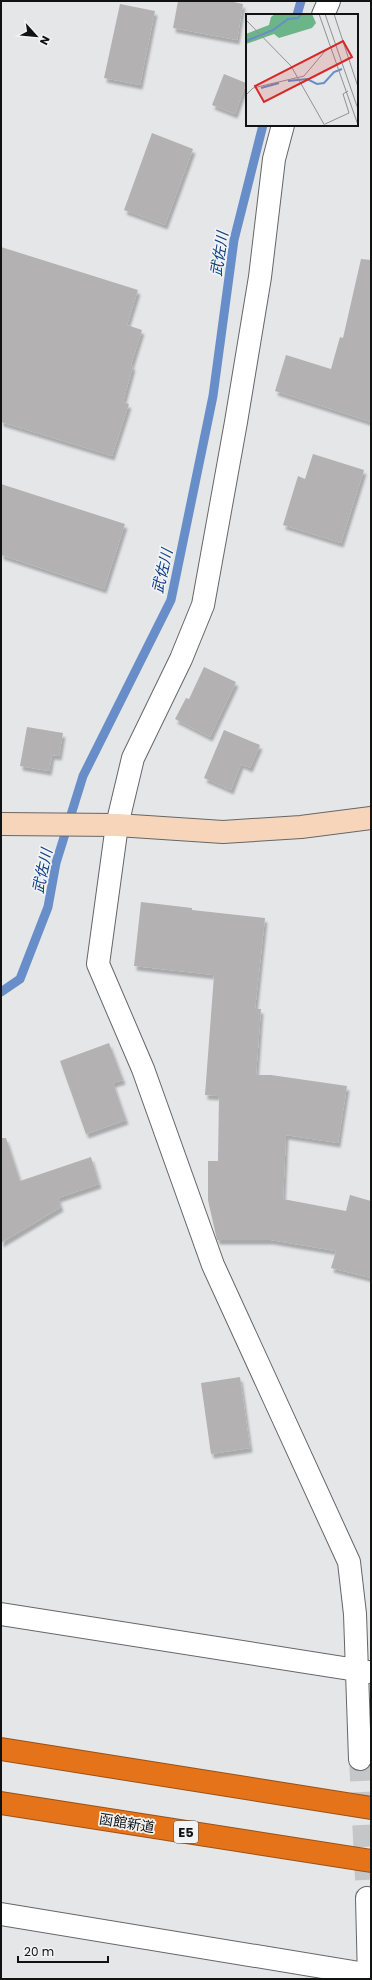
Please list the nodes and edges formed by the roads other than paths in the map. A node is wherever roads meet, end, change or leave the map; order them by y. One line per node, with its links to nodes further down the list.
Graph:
1 (329, 1): 2 (street)
2 (323, 14)
3 (284, 126): 6 (street)
4 (371, 818): 6 (street)
5 (1, 824): 6 (street)
6 (117, 825): 8 (street)
7 (1, 1614): 8 (street)
8 (364, 1671): 10 (street)
9 (1, 1750): 12 (highway)
10 (360, 1759)
11 (1, 1803): 13 (highway, 函館新道 / E5)
12 (371, 1808)
13 (371, 1861)
14 (366, 1898): 16 (street)
15 (1, 1914): 16 (street)
16 (369, 1976)

